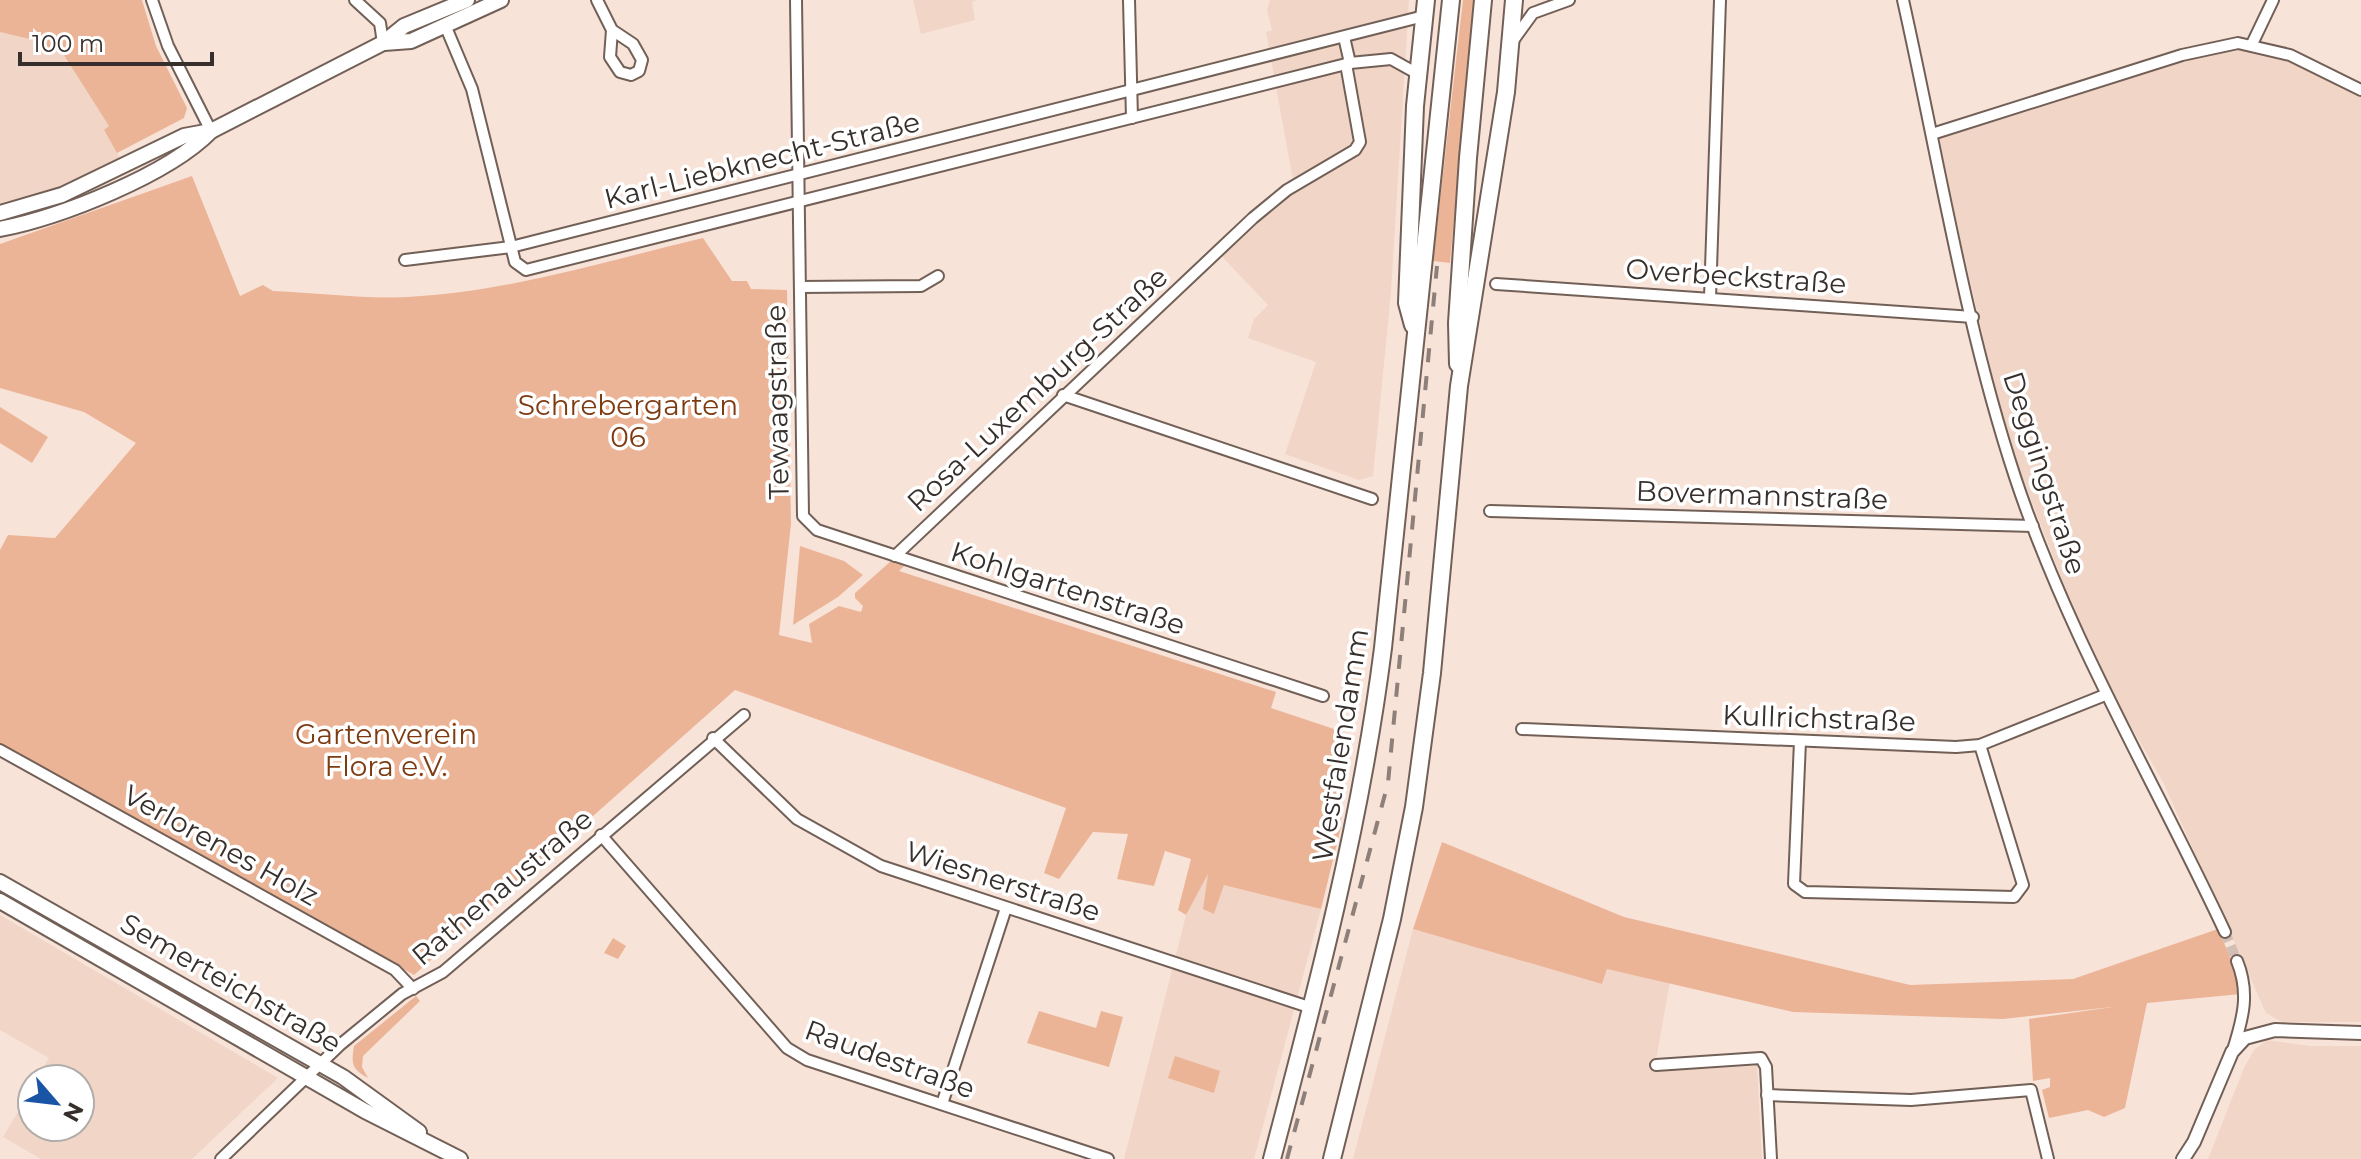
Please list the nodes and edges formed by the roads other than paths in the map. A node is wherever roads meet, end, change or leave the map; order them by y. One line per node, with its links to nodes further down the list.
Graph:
1 (152, 0): 27 (street)
2 (355, 0): 19 (street)
3 (467, 0): 19 (main road)
4 (501, 0): 16 (main road)
5 (597, 0): 17 (street)
6 (796, 0): 29 (street, Tewaagstraße)
7 (1129, 0): 25 (street)
8 (1451, 0): 40 (main road, Westfalendamm)
9 (1483, 0): 41 (main road)
10 (1514, 0): 20 (main road)
11 (1569, 0): 20 (street)
12 (1720, 0): 38 (street)
13 (1903, 0): 28 (street, Deggingstraße)
14 (2273, 0): 21 (street)
15 (1425, 8): 18 (street, Karl-Liebknecht-Straße); 23 (main road, Westfalendamm)
16 (445, 25): 19 (main road); 33 (street)
17 (612, 30)
18 (1344, 37): 22 (street); 25 (street, Karl-Liebknecht-Straße)
19 (383, 43): 27 (main road)
20 (1511, 44): 41 (main road)
21 (2252, 44): 24 (street); 28 (street)
22 (1348, 63): 23 (street, Karl-Liebknecht-Straße); 26 (street, Karl-Liebknecht-Straße); 42 (street, Rosa-Luxemburg-Straße)
23 (1418, 74): 40 (main road, Westfalendamm)
24 (2361, 90)
25 (1128, 93): 26 (street); 29 (street, Karl-Liebknecht-Straße)
26 (1132, 118): 30 (street, Karl-Liebknecht-Straße)
27 (211, 131): 31 (main road); 32 (main road)
28 (1932, 134): 39 (street, Deggingstraße)
29 (799, 175): 30 (street, Tewaagstraße); 33 (street, Karl-Liebknecht-Straße)
30 (799, 202): 33 (street, Karl-Liebknecht-Straße); 37 (street, Tewaagstraße)
31 (0, 213)
32 (0, 229)
33 (511, 247): 34 (street, Karl-Liebknecht-Straße)
34 (405, 260)
35 (938, 276): 37 (street, Tewaagstraße)
36 (1496, 284): 38 (street, Overbeckstraße)
37 (800, 287): 45 (street, Tewaagstraße)
38 (1710, 298): 39 (street, Overbeckstraße)
39 (1973, 317): 46 (street, Deggingstraße)
40 (1415, 331): 63 (main road, Westfalendamm)
41 (1459, 386): 77 (main road)
42 (1063, 395): 43 (street); 47 (street, Rosa-Luxemburg-Straße)
43 (1372, 499)
44 (1490, 511): 46 (street, Bovermannstraße)
45 (803, 516): 47 (street, Kohlgartenstraße)
46 (2033, 526): 48 (street, Deggingstraße)
47 (895, 556): 49 (street, Kohlgartenstraße)
48 (2105, 695): 54 (street, Kullrichstraße); 60 (street, Deggingstraße)
49 (1323, 696)
50 (744, 715): 52 (street, Rathenaustraße)
51 (1522, 729): 53 (street, Kullrichstraße)
52 (713, 738): 56 (street, Rathenaustraße); 59 (street, Wiesnerstraße)
53 (1800, 741): 54 (street, Kullrichstraße); 54 (street)
54 (1980, 745)
55 (0, 750): 62 (street, Verlorenes Holz)
56 (601, 835): 62 (street, Rathenaustraße); 70 (street, Raudestraße)
57 (0, 882): 66 (main road, Semerteichstraße)
58 (0, 901): 68 (main road, Semerteichstraße)
59 (1006, 908): 63 (street, Wiesnerstraße); 70 (street)
60 (2225, 932)
61 (2237, 961): 65 (street)
62 (413, 989): 66 (street, Rathenaustraße)
63 (1312, 1008): 76 (main road, Westfalendamm)
64 (2361, 1033): 65 (street)
65 (2232, 1052): 72 (street)
66 (320, 1064): 68 (street, Rathenaustraße); 71 (main road, Semerteichstraße)
67 (1656, 1065): 69 (street)
68 (306, 1078): 71 (main road, Semerteichstraße); 73 (street, Rathenaustraße)
69 (1767, 1095): 78 (street); 79 (street)
70 (942, 1104): 75 (street, Raudestraße)
71 (428, 1141): 74 (main road, Semerteichstraße)
72 (2185, 1158)
73 (221, 1159)
74 (460, 1159)
75 (1108, 1159)
76 (1272, 1159)
77 (1332, 1159)
78 (1771, 1159)
79 (2048, 1159)

